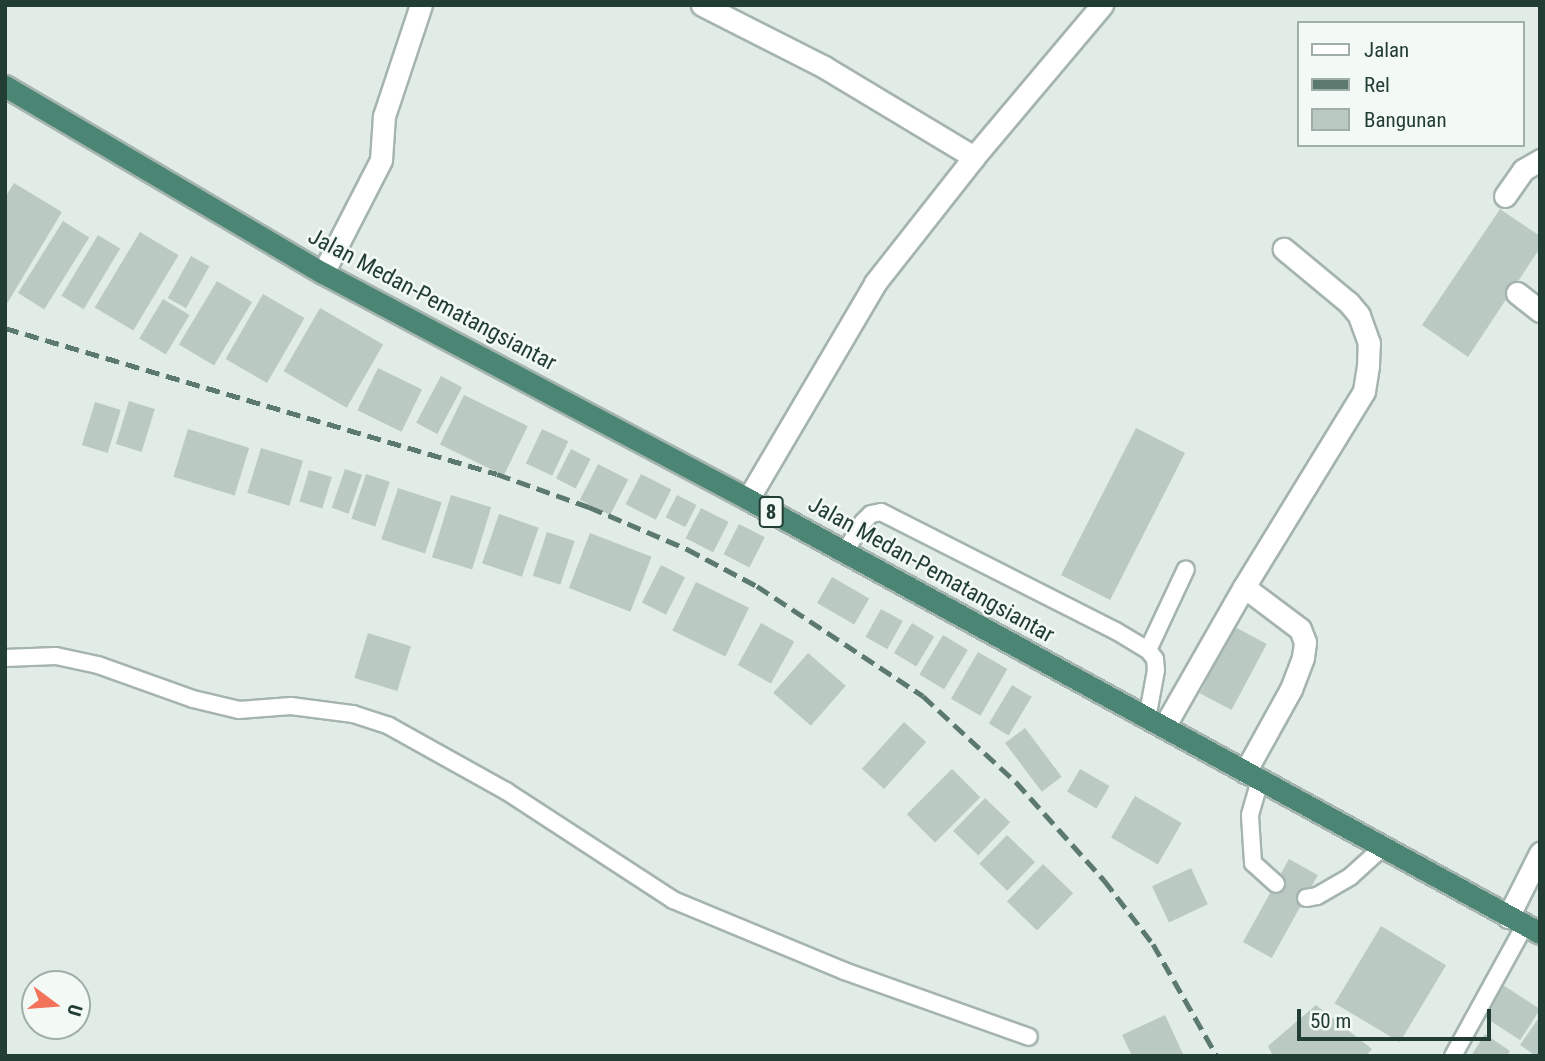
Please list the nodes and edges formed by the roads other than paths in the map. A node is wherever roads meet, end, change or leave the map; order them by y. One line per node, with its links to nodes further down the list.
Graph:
1 (421, 5): 9 (street)
2 (702, 5): 5 (street)
3 (1102, 5): 5 (street)
4 (5, 86): 9 (highway, Jalan Medan-Pematangsiantar / 8)
5 (975, 157): 12 (street)
6 (1540, 160): 7 (street)
7 (1505, 196)
8 (1284, 249): 15 (street)
9 (323, 272): 12 (highway, Jalan Medan-Pematangsiantar / 8)
10 (1517, 293): 11 (street)
11 (1540, 311)
12 (748, 499): 13 (highway, Jalan Medan-Pematangsiantar / 8)
13 (845, 552): 16 (lane); 18 (highway, Jalan Medan-Pematangsiantar / 8)
14 (1186, 569): 16 (lane)
15 (1244, 587): 18 (street); 19 (street)
16 (1148, 650): 18 (lane)
17 (5, 658): 25 (lane)
18 (1156, 723): 19 (highway, Jalan Medan-Pematangsiantar / 8)
19 (1252, 776): 20 (highway, Jalan Medan-Pematangsiantar / 8); 22 (lane)
20 (1383, 847): 23 (lane); 24 (highway, Jalan Medan-Pematangsiantar / 8)
21 (1540, 853): 24 (street)
22 (1276, 884)
23 (1306, 898)
24 (1524, 925): 26 (lane)
25 (1029, 1037)
26 (1453, 1056)

